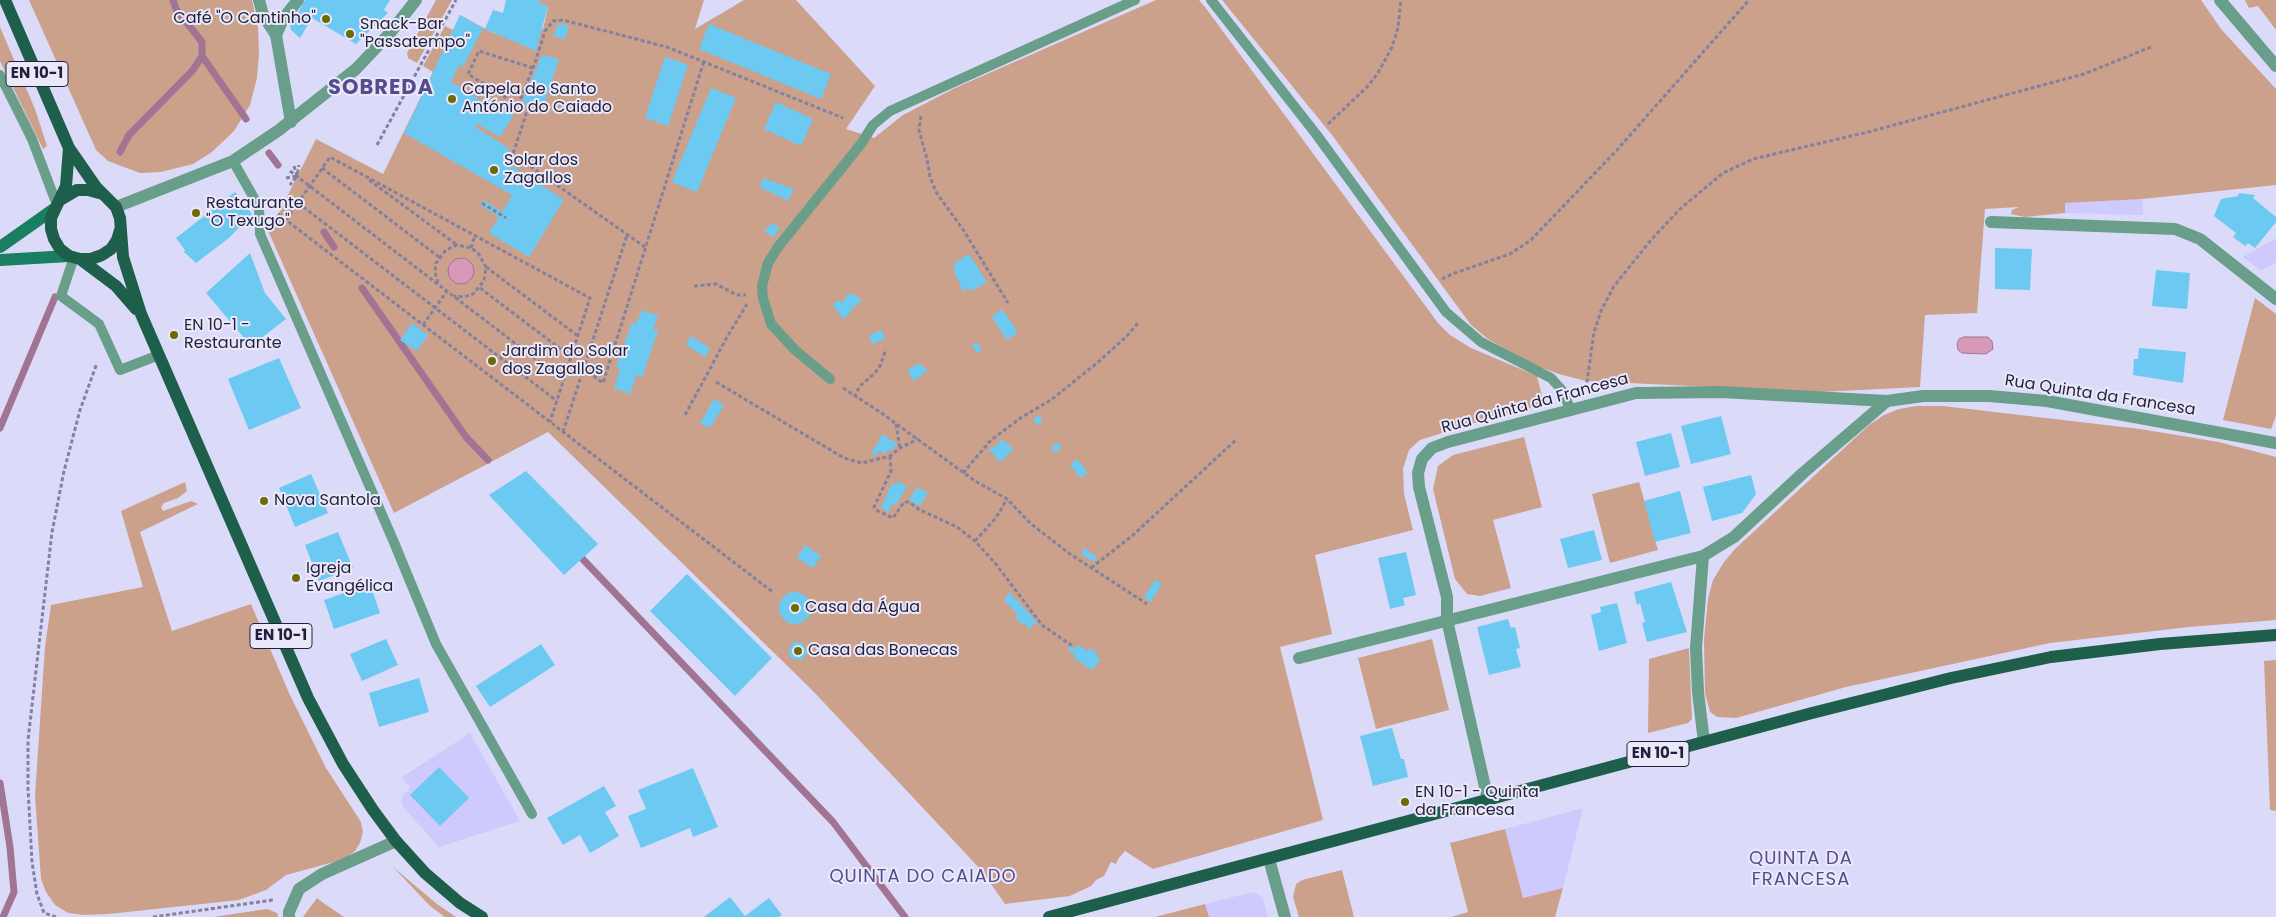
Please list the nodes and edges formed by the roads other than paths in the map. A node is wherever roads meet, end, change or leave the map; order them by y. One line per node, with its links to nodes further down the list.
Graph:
1 (5, 0): 12 (main road, EN 10-1)
2 (259, 0): 8 (street)
3 (298, 0): 8 (street)
4 (416, 0): 11 (street)
5 (1135, 0): 24 (lane)
6 (1211, 0): 26 (lane)
7 (2220, 0): 9 (street)
8 (276, 35): 11 (street)
9 (2276, 66)
10 (0, 76): 15 (lane)
11 (291, 122): 13 (street)
12 (69, 148): 14 (main road, EN 10-1); 15 (main road, EN 10-1)
13 (233, 161): 14 (street); 34 (lane)
14 (113, 203): 15 (main road); 17 (main road)
15 (57, 205): 18 (main road); 19 (main road)
16 (1991, 222): 21 (street)
17 (120, 229): 19 (main road); 22 (main road, EN 10-1)
18 (0, 247)
19 (75, 257): 20 (main road); 22 (main road, EN 10-1); 23 (lane)
20 (0, 260)
21 (2276, 299)
22 (141, 314): 23 (main road, EN 10-1)
23 (159, 355): 35 (main road, EN 10-1)
24 (830, 379)
25 (1887, 401): 26 (street, Rua Quinta da Francesa); 27 (street, Rua Quinta da Francesa); 28 (street)
26 (1571, 410): 29 (street, Rua Quinta da Francesa)
27 (2276, 443)
28 (1703, 556): 29 (street); 32 (street)
29 (1447, 620): 31 (street); 33 (street, Rua Quinta da Francesa)
30 (2276, 635): 32 (main road, EN 10-1)
31 (1299, 658)
32 (1704, 742): 33 (main road, EN 10-1)
33 (1488, 800): 36 (main road, EN 10-1)
34 (532, 814)
35 (396, 841): 37 (street); 38 (main road, EN 10-1)
36 (1269, 859): 39 (main road, EN 10-1); 40 (street)
37 (289, 917)
38 (482, 917)
39 (1049, 917)
40 (1285, 917)

